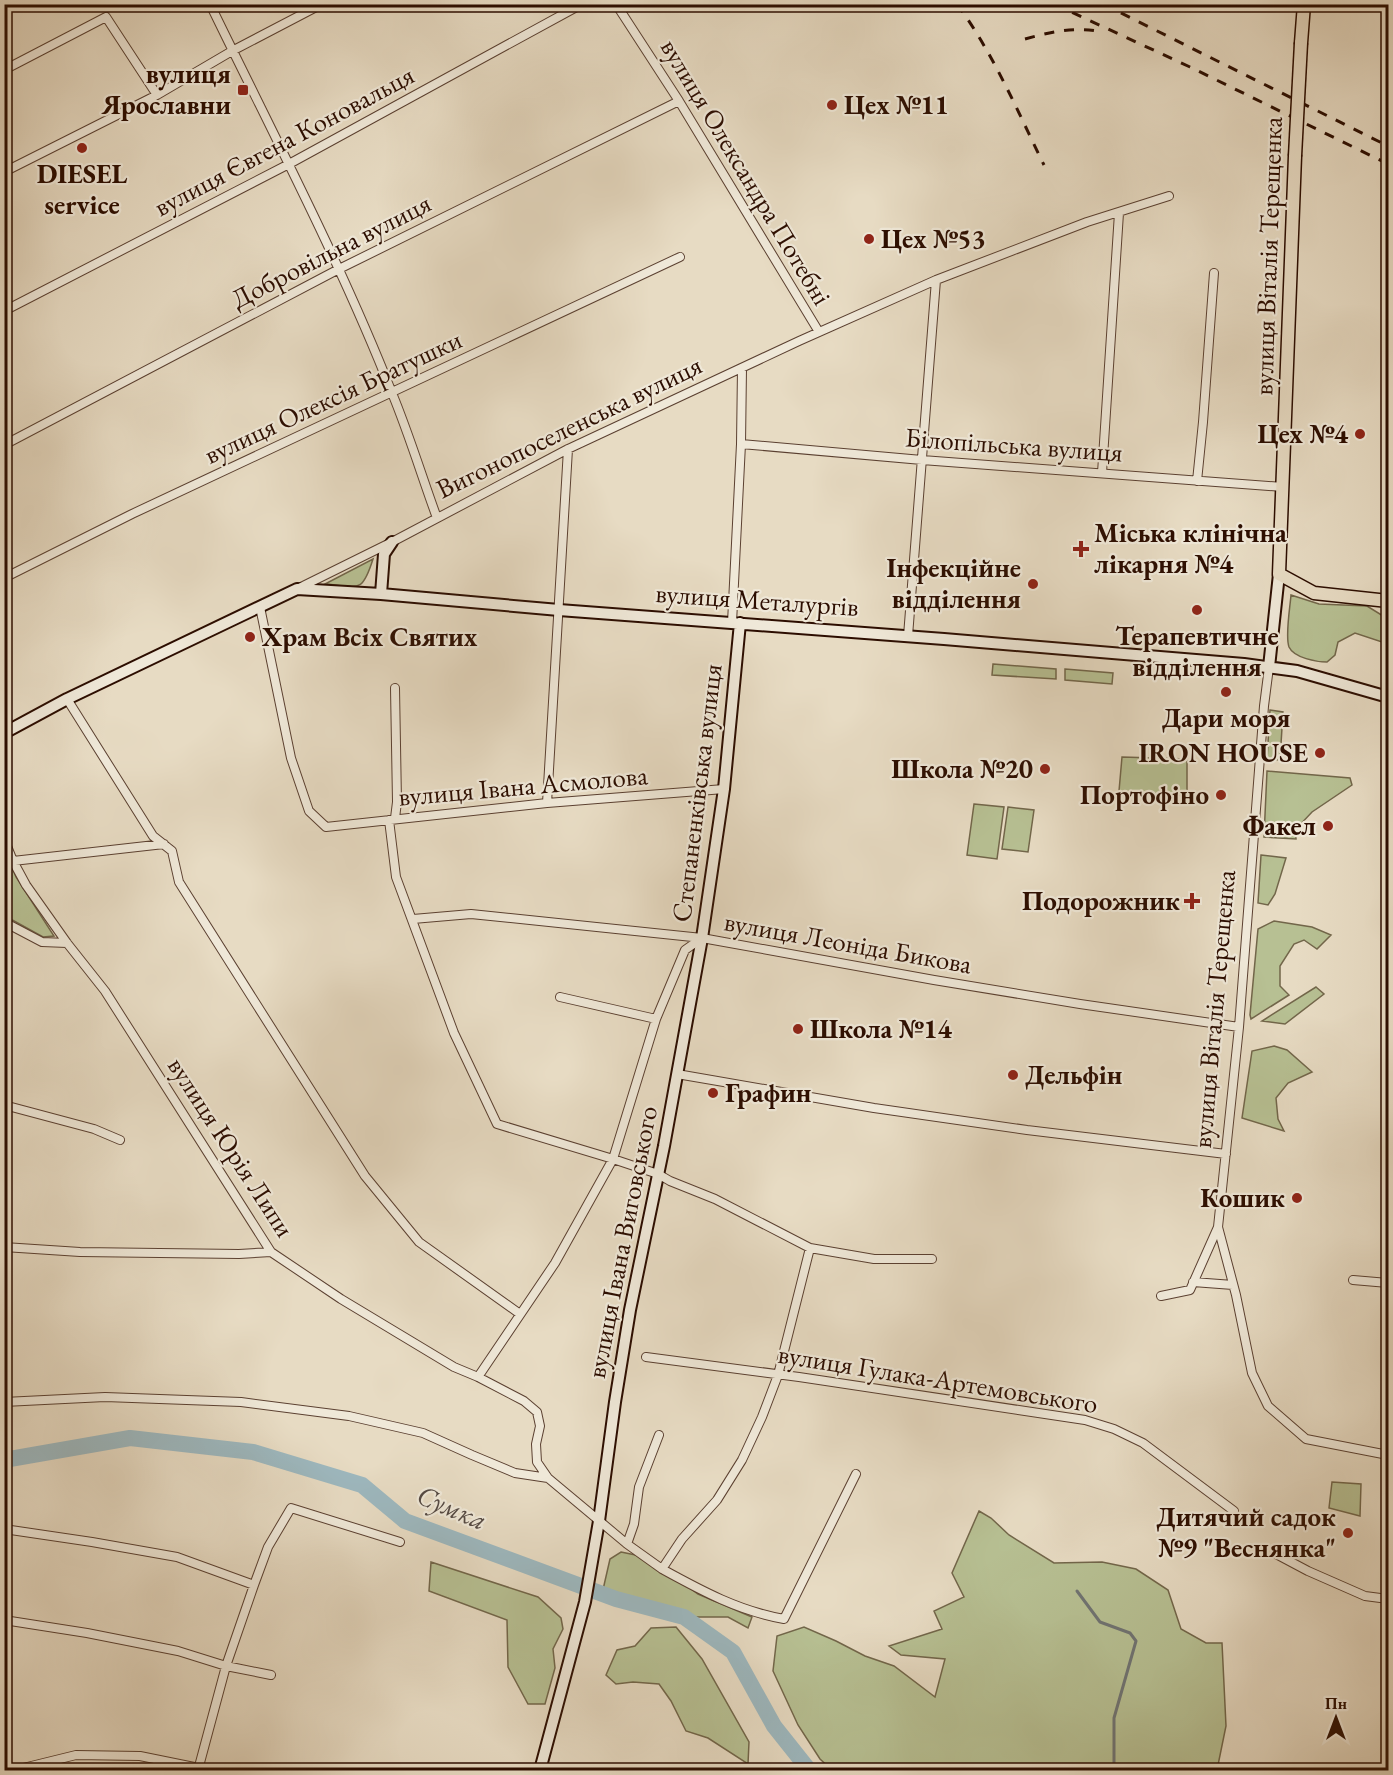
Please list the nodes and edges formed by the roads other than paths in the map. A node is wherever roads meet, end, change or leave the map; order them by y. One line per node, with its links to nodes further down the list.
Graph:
1 (210, 4): 6 (street)
2 (322, 4): 6 (street)
3 (582, 4): 10 (street, вулиця Євгена Коновальця)
4 (616, 4): 9 (street, вулиця Олександра Потебні)
5 (1304, 4): 28 (main road, вулиця Віталія Терещенка, bridge)
6 (232, 51): 8 (street); 10 (street)
7 (4, 70): 8 (street)
8 (158, 95): 11 (street)
9 (679, 101): 15 (street, Добровільна вулиця); 19 (street, вулиця Олександра Потебні)
10 (289, 164): 15 (street); 18 (street, вулиця Євгена Коновальця)
11 (4, 172)
12 (1168, 196): 13 (street, Вигонопоселенська вулиця)
13 (1119, 213): 17 (street, Вигонопоселенська вулиця); 26 (street)
14 (680, 257): 21 (street, вулиця Олексія Братушки)
15 (339, 269): 21 (street); 23 (street, Добровільна вулиця)
16 (1214, 273): 27 (street)
17 (936, 280): 19 (street, Вигонопоселенська вулиця); 25 (street)
18 (4, 311)
19 (819, 332): 20 (street, Вигонопоселенська вулиця)
20 (742, 368): 22 (street, Степаненківська вулиця); 24 (street, Вигонопоселенська вулиця)
21 (392, 393): 29 (street); 32 (street, вулиця Олексія Братушки)
22 (741, 444): 25 (street, Білопільська вулиця); 38 (street, Степаненківська вулиця)
23 (4, 445)
24 (568, 449): 29 (street, Вигонопоселенська вулиця); 37 (street)
25 (922, 460): 26 (street, Білопільська вулиця); 39 (street)
26 (1102, 473): 27 (street, Білопільська вулиця)
27 (1197, 481): 28 (street, Білопільська вулиця)
28 (1283, 487): 31 (main road, вулиця Віталія Терещенка)
29 (437, 518): 30 (street, Вигонопоселенська вулиця)
30 (392, 542): 33 (street, Вигонопоселенська вулиця); 34 (main road)
31 (1279, 574): 35 (main road); 40 (main road, вулиця Віталія Терещенка)
32 (4, 578)
33 (297, 589): 34 (main road, вулиця Металургів); 36 (main road, Вигонопоселенська вулиця)
34 (381, 594): 37 (main road, вулиця Металургів)
35 (1389, 601)
36 (260, 607): 43 (main road, Вигонопоселенська вулиця); 47 (street, вулиця Івана Асмолова)
37 (559, 610): 38 (main road, вулиця Металургів); 46 (street)
38 (736, 623): 39 (main road, вулиця Металургів); 45 (main road, Степаненківська вулиця)
39 (908, 636): 40 (main road, вулиця Металургів)
40 (1269, 666): 42 (main road, вулиця Металургів); 57 (street, вулиця Віталія Терещенка)
41 (395, 688): 47 (street)
42 (1389, 697)
43 (67, 699): 44 (main road, Вигонопоселенська вулиця); 49 (street)
44 (4, 733)
45 (724, 789): 46 (street, вулиця Івана Асмолова); 53 (main road, Степаненківська вулиця)
46 (547, 802): 47 (street, вулиця Івана Асмолова)
47 (392, 819): 51 (street)
48 (4, 839): 50 (street, вулиця Юрія Липи)
49 (164, 844): 50 (street); 74 (street)
50 (13, 861): 54 (street, вулиця Юрія Липи)
51 (413, 919): 53 (street, вулиця Леоніда Бикова); 62 (street)
52 (4, 922): 54 (street)
53 (702, 938): 56 (street, Степаненківська вулиця); 57 (street, вулиця Леоніда Бикова); 58 (main road, вулиця Івана Виговського)
54 (67, 943): 67 (street, вулиця Юрія Липи)
55 (560, 997): 56 (street)
56 (656, 1019): 62 (street, Степаненківська вулиця)
57 (1239, 1027): 61 (street, вулиця Віталія Терещенка)
58 (677, 1074): 61 (street); 63 (main road, вулиця Івана Виговського)
59 (4, 1105): 60 (street)
60 (120, 1140)
61 (1226, 1154): 64 (street, вулиця Віталія Терещенка)
62 (613, 1159): 63 (street); 74 (street, Степаненківська вулиця)
63 (658, 1174): 66 (street); 84 (main road, вулиця Івана Виговського)
64 (1218, 1227): 70 (street, вулиця Віталія Терещенка); 72 (street, вулиця Віталія Терещенка)
65 (4, 1247): 67 (street)
66 (810, 1248): 68 (street); 76 (street)
67 (271, 1252): 77 (street, вулиця Юрія Липи)
68 (932, 1259)
69 (1353, 1280): 71 (street)
70 (1193, 1282): 72 (street); 73 (street)
71 (1389, 1283)
72 (1233, 1285): 80 (street, вулиця Віталія Терещенка)
73 (1161, 1296)
74 (520, 1314): 77 (street, Степаненківська вулиця)
75 (646, 1357): 76 (street, вулиця Гулака-Артемовського)
76 (778, 1375): 83 (street, вулиця Гулака-Артемовського); 89 (street)
77 (478, 1377): 82 (street, вулиця Юрія Липи)
78 (4, 1402): 82 (street)
79 (659, 1435): 87 (street)
80 (1389, 1455)
81 (856, 1474): 89 (street)
82 (548, 1478): 84 (street)
83 (1234, 1511)
84 (599, 1521): 87 (street); 97 (main road, вулиця Івана Виговського)
85 (4, 1529): 90 (street)
86 (400, 1542): 90 (street)
87 (627, 1544): 89 (street)
88 (1276, 1554): 91 (street)
89 (662, 1569)
90 (254, 1585): 93 (street)
91 (1389, 1599)
92 (4, 1620): 93 (street)
93 (226, 1666): 94 (street); 95 (street)
94 (271, 1675)
95 (199, 1769): 96 (street)
96 (15, 1770)
97 (540, 1770)

